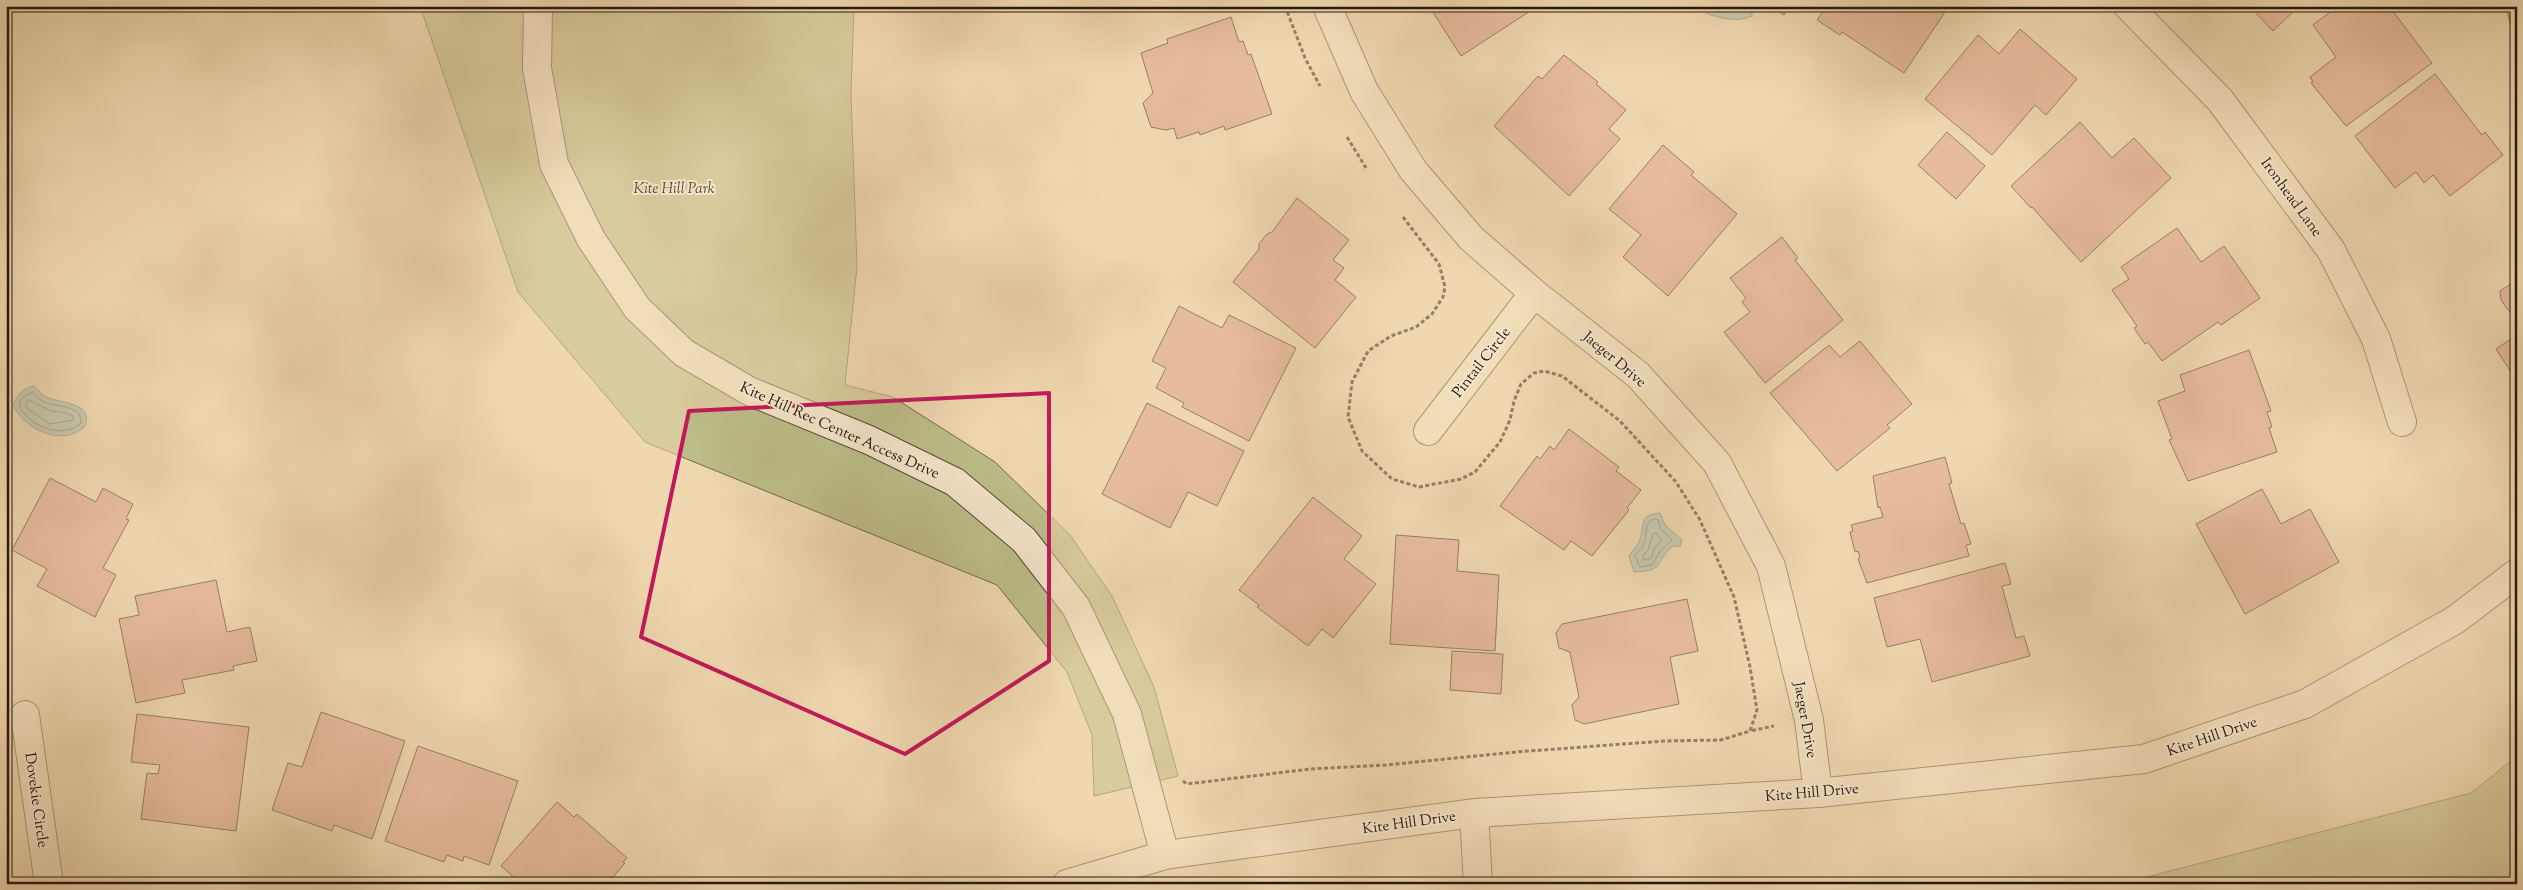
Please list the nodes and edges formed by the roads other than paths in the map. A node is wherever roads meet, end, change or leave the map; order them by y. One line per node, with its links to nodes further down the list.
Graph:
1 (538, 6): 11 (street, Kite Hill Rec Center Access Drive)
2 (1327, 6): 4 (street, Jaeger Drive)
3 (2128, 6): 5 (street, Ironhead Lane)
4 (1534, 293): 6 (street, Pintail Circle); 9 (street, Jaeger Drive)
5 (2402, 422)
6 (1428, 431)
7 (2517, 573): 9 (street, Kite Hill Drive)
8 (26, 715): 12 (street, Dovekie Circle)
9 (1818, 793): 10 (street, Kite Hill Drive)
10 (1474, 813): 11 (street, Kite Hill Drive); 14 (street)
11 (1165, 855): 13 (street, Kite Hill Drive)
12 (49, 884)
13 (1067, 884)
14 (1478, 884)

